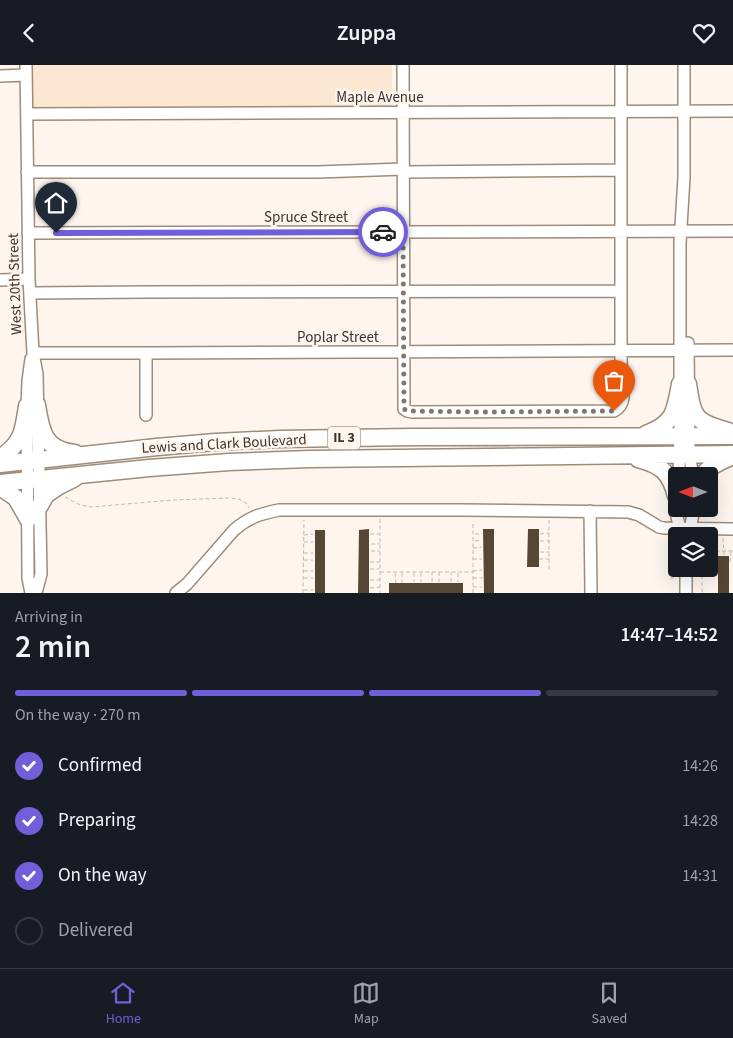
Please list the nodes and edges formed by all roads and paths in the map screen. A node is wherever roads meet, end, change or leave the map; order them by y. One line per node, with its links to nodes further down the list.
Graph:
1 (403, 65): 9 (street)
2 (621, 65): 6 (street)
3 (684, 65): 7 (street)
4 (26, 70): 5 (street); 10 (street, West 20th Street)
5 (0, 76)
6 (621, 111): 7 (street, Maple Avenue); 9 (street, Maple Avenue); 12 (street)
7 (684, 111): 8 (street, Maple Avenue); 15 (street)
8 (733, 111)
9 (403, 112): 10 (street, Maple Avenue); 11 (street)
10 (27, 114): 13 (street, West 20th Street)
11 (403, 170): 12 (street); 13 (street); 17 (street)
12 (621, 170): 14 (street)
13 (27, 172): 18 (street, West 20th Street)
14 (622, 231): 15 (street, Spruce Street); 17 (street, Spruce Street); 21 (street)
15 (684, 231): 16 (street, Spruce Street); 25 (street)
16 (733, 231)
17 (403, 232): 18 (street, Spruce Street); 22 (street)
18 (28, 233): 19 (street, West 20th Street)
19 (29, 279): 20 (street); 23 (street, West 20th Street)
20 (0, 280)
21 (621, 291): 22 (street); 24 (street)
22 (404, 292): 23 (street); 27 (street)
23 (30, 293): 28 (street, West 20th Street)
24 (621, 350): 25 (street, Poplar Street); 27 (street, Poplar Street); 27 (street)
25 (684, 350): 26 (street, Poplar Street); 30 (street)
26 (733, 350)
27 (404, 352): 29 (street, Poplar Street)
28 (33, 353): 29 (street, Poplar Street); 31 (street, West 20th Street)
29 (146, 353): 32 (street)
30 (684, 384): 33 (highway); 34 (street); 35 (highway)
31 (32, 406): 36 (highway); 40 (highway); 41 (street, West 20th Street)
32 (146, 415)
33 (733, 434): 34 (highway, IL 3)
34 (684, 435): 35 (highway, Lewis and Clark Boulevard / IL 3); 37 (street)
35 (640, 436): 36 (highway, Lewis and Clark Boulevard / IL 3)
36 (84, 454): 41 (highway, Lewis and Clark Boulevard / IL 3)
37 (684, 454): 38 (highway, Lewis and Clark Boulevard / IL 3); 39 (highway, IL 3); 43 (street); 44 (street)
38 (621, 455): 46 (highway, Lewis and Clark Boulevard / IL 3); 47 (highway)
39 (733, 455): 45 (highway)
40 (0, 458)
41 (33, 460): 42 (highway, Lewis and Clark Boulevard / IL 3); 48 (street, West 20th Street)
42 (0, 464)
43 (681, 467)
44 (689, 467)
45 (712, 467)
46 (87, 474): 48 (highway, Lewis and Clark Boulevard / IL 3); 51 (highway)
47 (668, 477)
48 (33, 479): 49 (highway, Lewis and Clark Boulevard / IL 3); 53 (street, West 20th Street); 53 (street, West 20th Street)
49 (0, 483)
50 (0, 487): 53 (highway)
51 (51, 491): 53 (highway); 54 (path)
52 (590, 511): 54 (street); 59 (street); 141 (street)
53 (33, 513): 136 (street, West 20th Street); 137 (street, West 20th Street)
54 (253, 516): 138 (street)
55 (549, 517): 61 (path)
56 (380, 518): 64 (path)
57 (473, 518): 65 (path)
58 (304, 519): 68 (path)
59 (668, 529)
60 (728, 532): 82 (path)
61 (549, 533): 67 (path); 72 (path)
62 (313, 534): 68 (path)
63 (370, 534): 64 (path)
64 (380, 534): 76 (path)
65 (473, 534): 66 (path); 70 (path)
66 (482, 534)
67 (540, 534)
68 (304, 535): 73 (path)
69 (481, 540): 70 (path)
70 (473, 541): 78 (path)
71 (540, 541): 72 (path)
72 (549, 541): 85 (path)
73 (304, 542): 74 (path); 86 (path)
74 (313, 542)
75 (371, 544): 76 (path)
76 (380, 544): 80 (path)
77 (482, 547): 78 (path)
78 (473, 548): 89 (path)
79 (371, 551): 80 (path)
80 (380, 551): 96 (path)
81 (718, 551): 82 (path)
82 (724, 551): 83 (path); 88 (path)
83 (732, 551): 97 (path)
84 (540, 552): 85 (path)
85 (549, 552): 92 (path)
86 (304, 553): 87 (path); 93 (path)
87 (313, 553)
88 (724, 555)
89 (473, 559): 90 (path); 105 (path)
90 (482, 559)
91 (540, 559): 92 (path)
92 (549, 559): 113 (path)
93 (304, 560): 94 (path); 101 (path)
94 (313, 560)
95 (370, 562): 96 (path)
96 (380, 562): 99 (path)
97 (730, 562)
98 (370, 569): 99 (path)
99 (380, 569): 106 (path)
100 (482, 570): 105 (path)
101 (304, 571): 102 (path); 119 (path)
102 (313, 571)
103 (432, 571): 104 (path); 110 (path); 124 (path)
104 (439, 571): 111 (path); 125 (path)
105 (473, 571): 112 (path); 117 (path)
106 (380, 572): 107 (path); 120 (path)
107 (395, 572): 108 (path); 128 (path)
108 (402, 572): 109 (path); 129 (path)
109 (414, 572): 110 (path); 122 (path)
110 (421, 572): 123 (path)
111 (451, 572): 112 (path); 126 (path)
112 (458, 572): 127 (path)
113 (549, 572)
114 (686, 577): 142 (street)
115 (702, 577): 143 (path)
116 (313, 578): 119 (path)
117 (473, 578): 118 (path); 131 (path)
118 (483, 578)
119 (304, 579): 135 (path)
120 (380, 580): 121 (path); 130 (path)
121 (370, 581)
122 (414, 582)
123 (421, 582)
124 (432, 582)
125 (439, 582)
126 (451, 582)
127 (458, 582)
128 (396, 583)
129 (402, 583)
130 (380, 587): 133 (path); 139 (path)
131 (473, 587): 132 (path); 140 (path)
132 (482, 587)
133 (370, 588)
134 (313, 590): 135 (path)
135 (304, 592)
136 (32, 593)
137 (36, 593)
138 (176, 593)
139 (380, 593)
140 (473, 593)
141 (591, 593)
142 (686, 593)
143 (703, 593)

